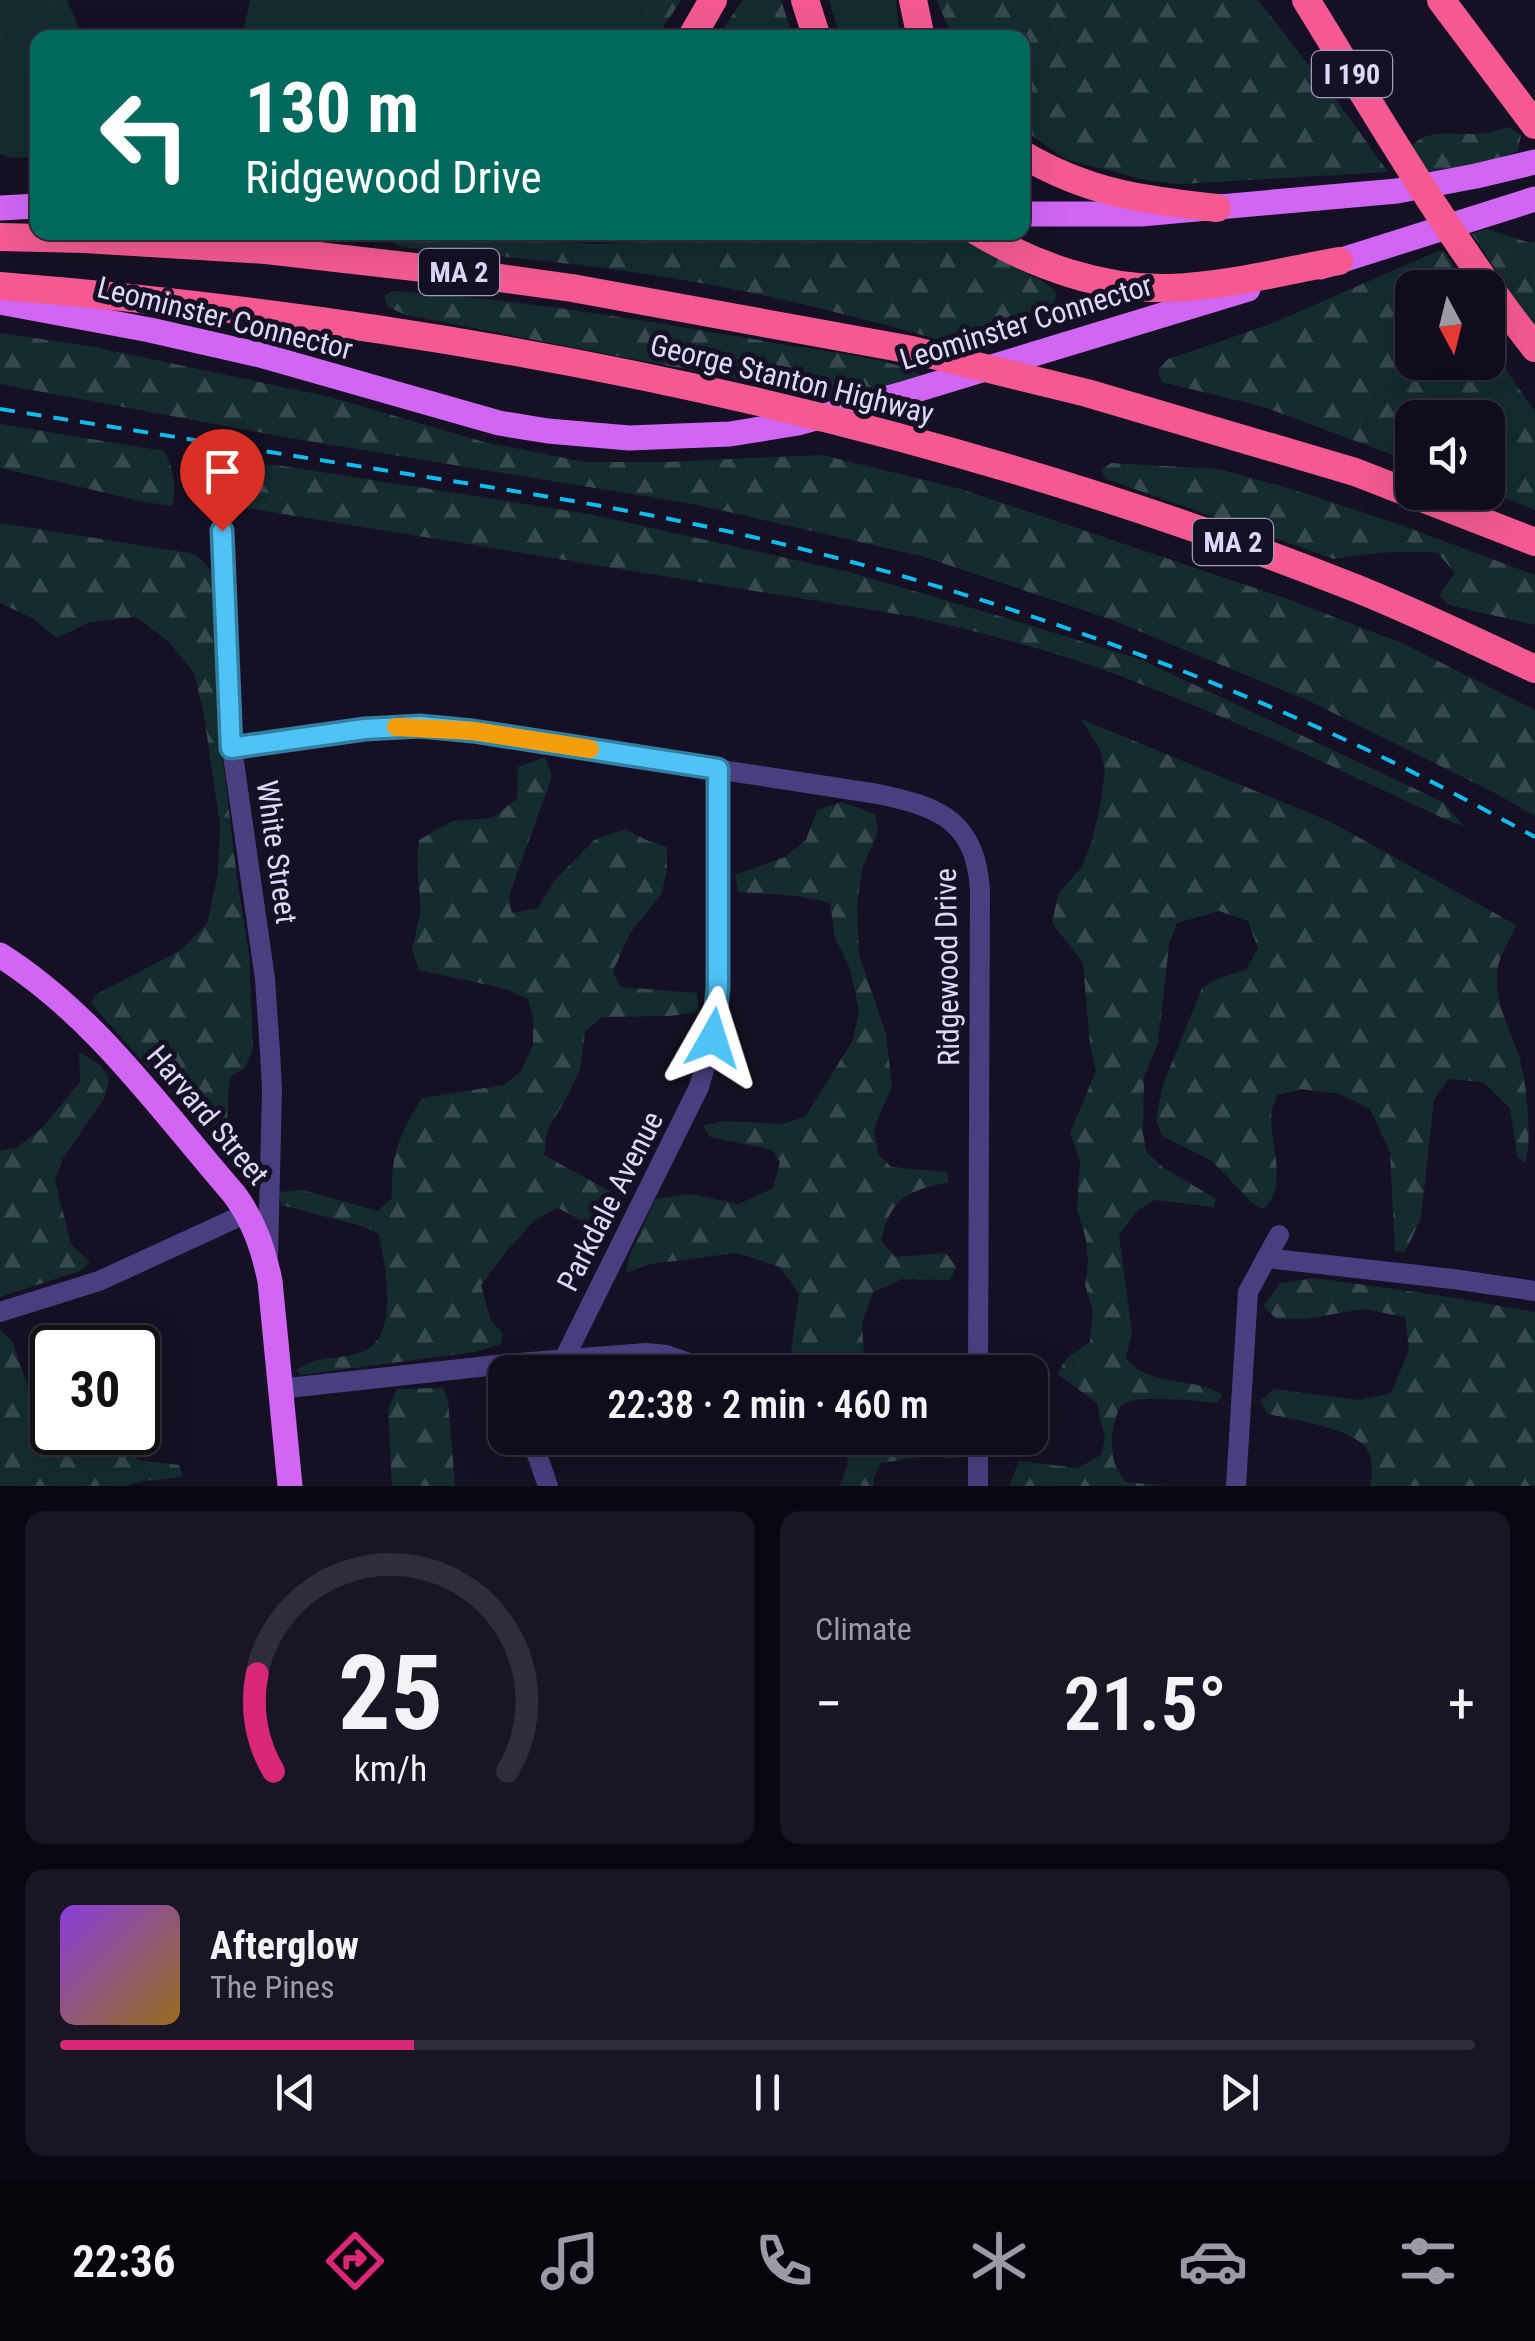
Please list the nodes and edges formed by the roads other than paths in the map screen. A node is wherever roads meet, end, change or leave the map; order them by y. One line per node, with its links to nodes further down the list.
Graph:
1 (714, 0): 7 (highway)
2 (805, 0): 8 (highway)
3 (913, 0): 9 (highway)
4 (1282, 0): 10 (highway)
5 (1306, 0): 10 (highway, I 190)
6 (1441, 0): 11 (highway)
7 (696, 30)
8 (814, 30)
9 (919, 30)
10 (1376, 113): 26 (highway, I 190)
11 (1530, 119)
12 (1030, 158): 17 (highway)
13 (1535, 162): 17 (main road)
14 (1535, 199): 23 (main road, Leominster Connector)
15 (30, 206): 16 (main road)
16 (0, 208)
17 (1217, 208): 18 (main road)
18 (1030, 214)
19 (0, 237): 20 (highway, George Stanton Highway / MA 2)
20 (30, 238)
21 (62, 240): 28 (highway, George Stanton Highway / MA 2)
22 (993, 240): 23 (highway)
23 (1340, 261): 25 (main road, Leominster Connector)
24 (0, 286): 29 (highway, George Stanton Highway / MA 2)
25 (0, 302)
26 (1535, 348)
27 (222, 531): 30 (street, White Street)
28 (1535, 542)
29 (1535, 669)
30 (231, 748): 31 (street, Ridgewood Drive); 33 (street, White Street)
31 (718, 769): 40 (street, Parkdale Avenue); 43 (street, Ridgewood Drive)
32 (0, 956): 34 (main road, Harvard Street)
33 (269, 1182): 34 (street); 37 (street, White Street)
34 (242, 1205): 37 (main road, Harvard Street); 39 (street)
35 (1279, 1235): 36 (street)
36 (1266, 1258): 38 (street); 51 (street)
37 (268, 1271): 45 (main road, Harvard Street)
38 (1535, 1292)
39 (0, 1312)
40 (566, 1355)
41 (619, 1355): 42 (street)
42 (666, 1355)
43 (978, 1355)
44 (488, 1370): 45 (street)
45 (279, 1389): 48 (main road, Harvard Street)
46 (537, 1455): 49 (street)
47 (978, 1455): 50 (street)
48 (290, 1486)
49 (548, 1486)
50 (978, 1486)
51 (1236, 1486)

